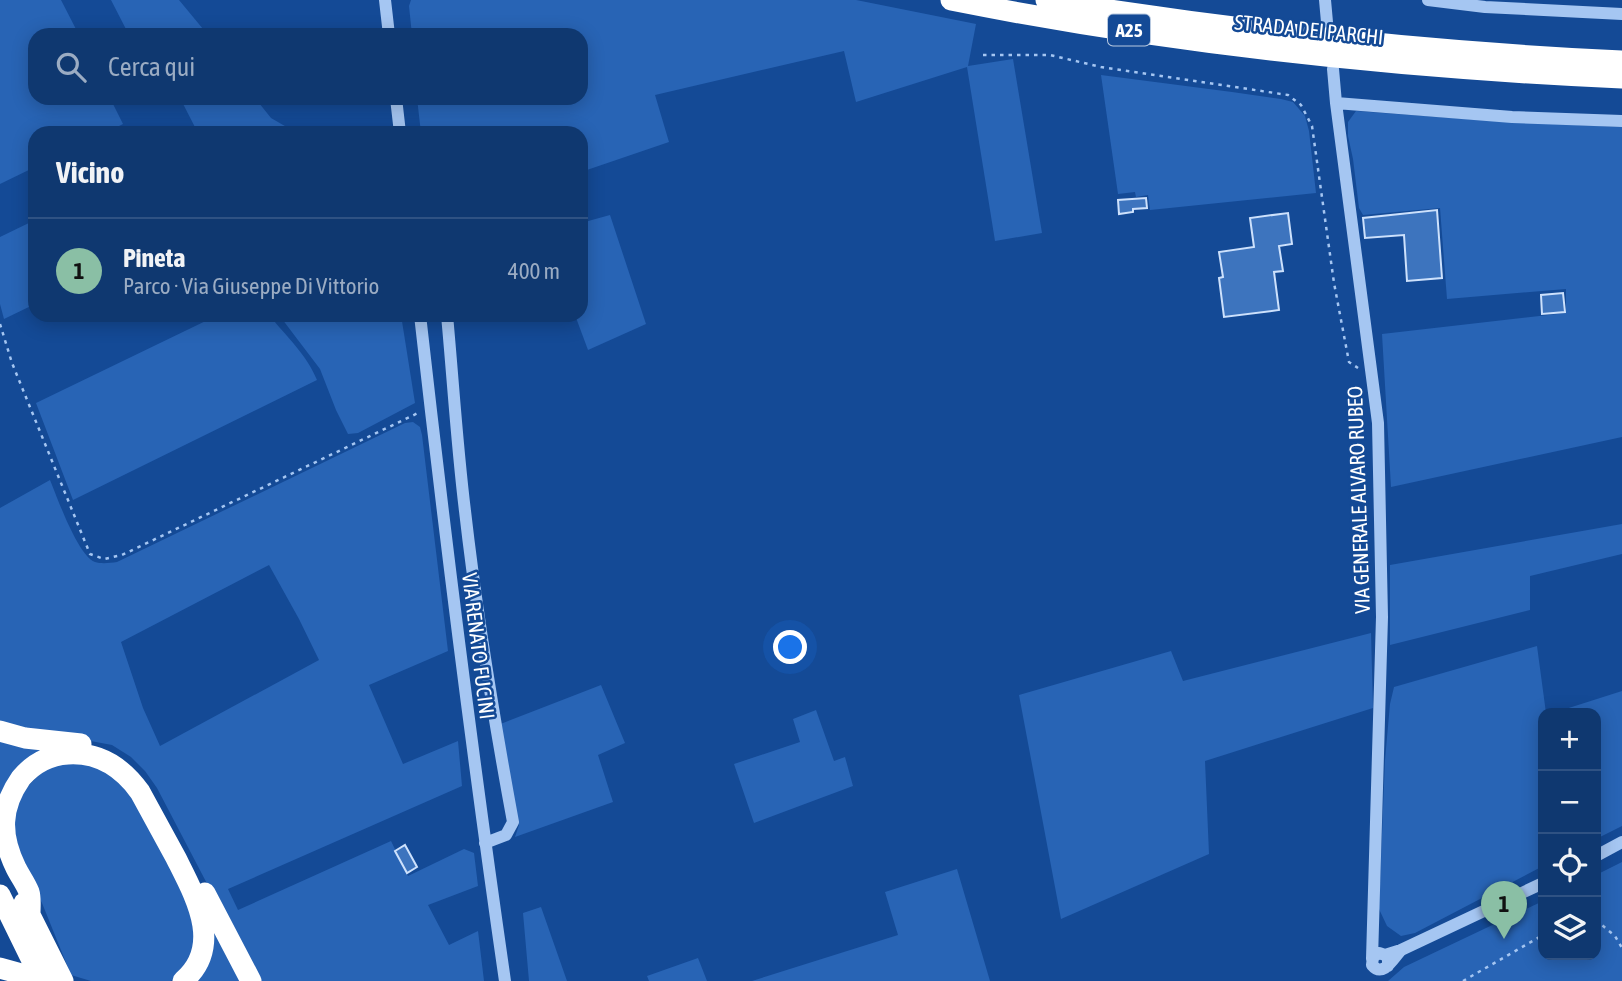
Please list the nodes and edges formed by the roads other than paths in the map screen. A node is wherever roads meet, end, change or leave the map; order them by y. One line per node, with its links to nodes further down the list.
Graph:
1 (385, 0): 9 (street)
2 (951, 0): 10 (highway, STRADA DEI PARCHI / A25)
3 (1046, 0): 10 (highway, STRADA DEI PARCHI / A25)
4 (1325, 0): 8 (street)
5 (1428, 0): 6 (street)
6 (1482, 4): 7 (street)
7 (1622, 14)
8 (1327, 22)
9 (388, 28)
10 (1306, 45): 11 (highway, STRADA DEI PARCHI / A25)
11 (1354, 50): 12 (highway, STRADA DEI PARCHI / A25); 14 (highway, STRADA DEI PARCHI / A25)
12 (1622, 61)
13 (1333, 69): 15 (street, VIA GENERALE ALVARO RUBEO)
14 (1622, 78)
15 (1336, 103): 17 (street); 29 (street, VIA GENERALE ALVARO RUBEO)
16 (397, 105): 18 (street)
17 (1622, 121)
18 (399, 126)
19 (421, 322): 23 (street, VIA RENATO FUCINI)
20 (448, 322): 23 (street)
21 (0, 731): 34 (highway)
22 (1622, 842): 24 (street)
23 (485, 843): 35 (street, VIA RENATO FUCINI)
24 (1601, 853)
25 (0, 862): 28 (highway)
26 (1538, 885): 29 (street)
27 (0, 895): 31 (highway)
28 (30, 913): 32 (highway); 33 (highway)
29 (1380, 964): 36 (street)
30 (0, 968): 31 (highway)
31 (44, 981)
32 (63, 981)
33 (183, 981)
34 (251, 981)
35 (505, 981)
36 (1370, 981)

